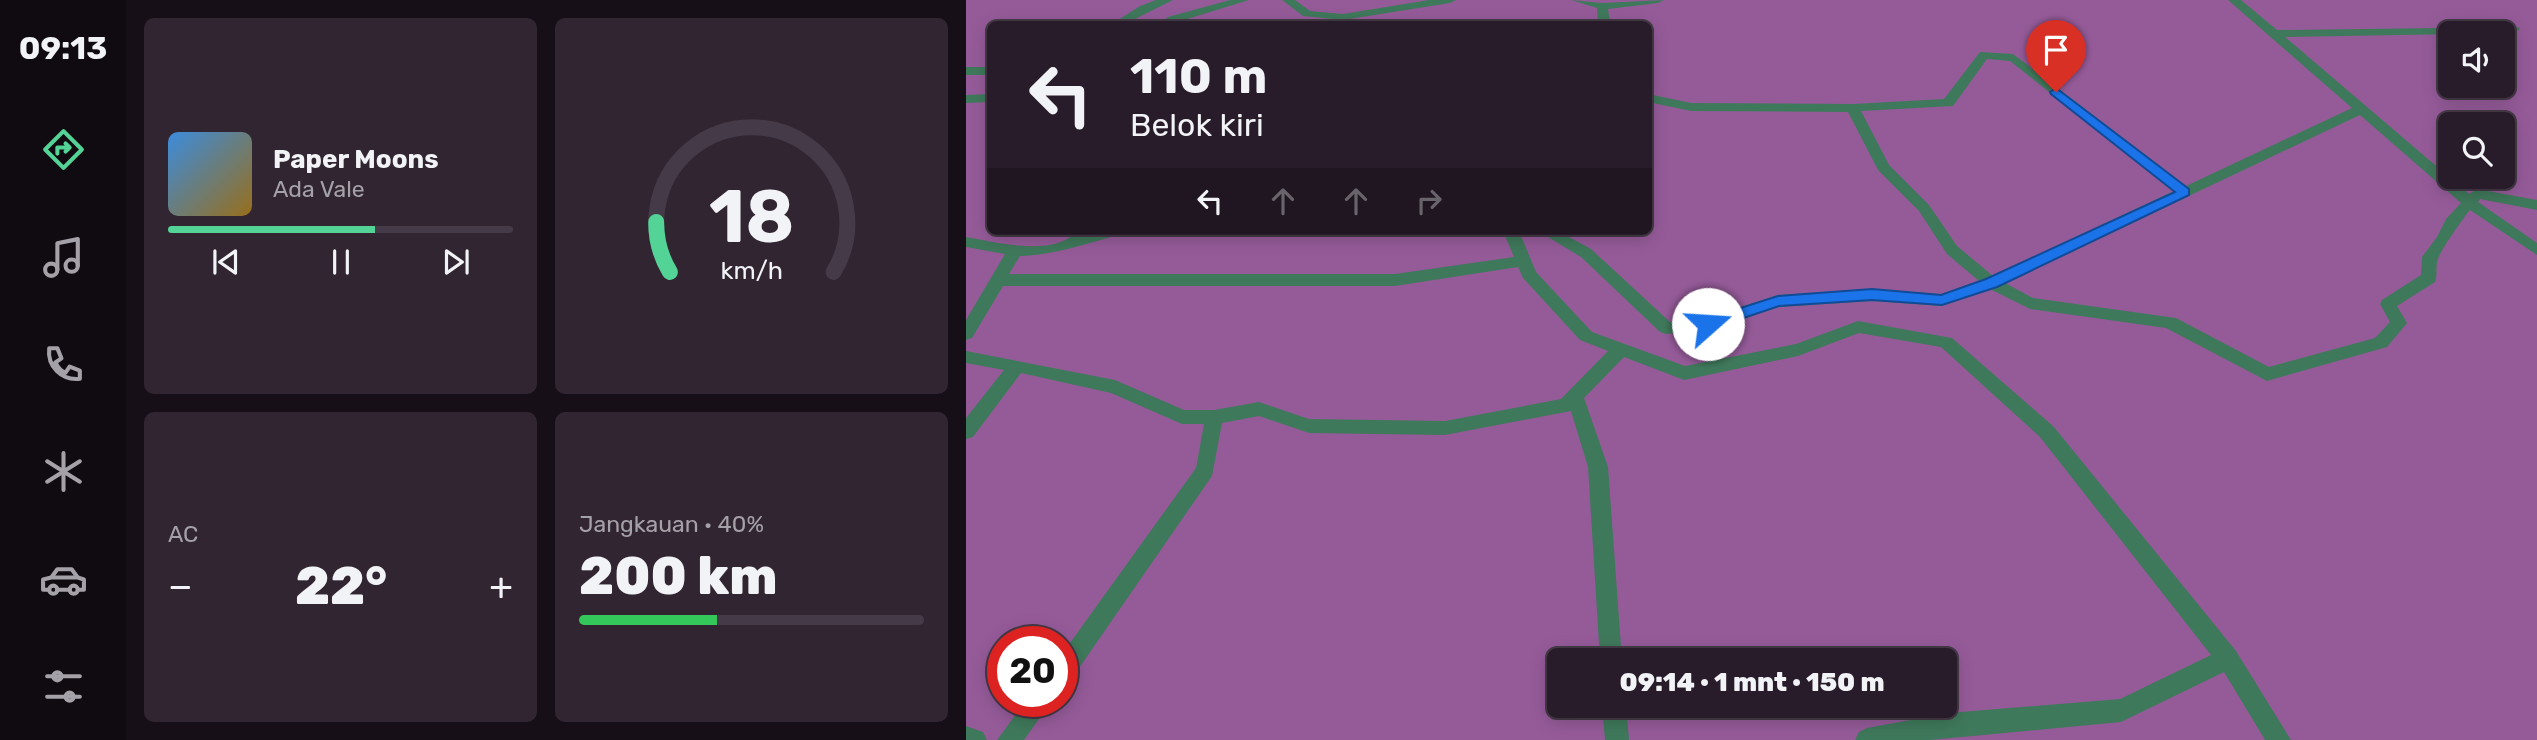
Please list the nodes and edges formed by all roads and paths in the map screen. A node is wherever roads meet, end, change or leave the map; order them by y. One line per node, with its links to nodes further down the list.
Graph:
1 (1167, 0): 9 (lane)
2 (1243, 0): 10 (lane)
3 (1288, 0): 11 (lane)
4 (1450, 0): 11 (lane)
5 (1577, 0): 8 (lane)
6 (1658, 0): 8 (lane)
7 (2234, 0): 14 (lane)
8 (1602, 6): 12 (lane)
9 (1123, 21)
10 (1169, 21)
11 (1342, 21)
12 (1604, 21)
13 (2438, 31): 14 (lane)
14 (2274, 34): 21 (lane)
15 (966, 71): 16 (lane)
16 (987, 71)
17 (987, 98): 18 (lane)
18 (966, 99)
19 (1652, 99): 20 (lane)
20 (1853, 108): 22 (lane); 33 (lane)
21 (2361, 109): 22 (lane); 23 (lane)
22 (2185, 192): 33 (lane)
23 (2469, 202): 24 (lane); 29 (lane); 33 (lane)
24 (2537, 205)
25 (1081, 235): 30 (lane)
26 (1513, 235): 31 (lane)
27 (1553, 235): 33 (lane)
28 (966, 242): 30 (lane)
29 (2537, 250)
30 (1015, 251): 32 (lane)
31 (1523, 261): 32 (lane); 35 (lane)
32 (997, 280): 34 (lane)
33 (1992, 283)
34 (966, 334)
35 (1621, 349): 38 (lane); 43 (lane)
36 (966, 357): 37 (lane)
37 (1017, 366): 39 (lane); 40 (lane)
38 (1575, 396): 39 (lane); 41 (lane)
39 (1214, 417): 42 (lane)
40 (966, 432)
41 (1610, 648)
42 (1078, 650)
43 (2228, 659): 50 (lane); 51 (lane)
44 (1027, 717): 48 (lane)
45 (1615, 718): 49 (lane)
46 (966, 738): 47 (lane)
47 (975, 740)
48 (1009, 740)
49 (1617, 740)
50 (1867, 740)
51 (2279, 740)

